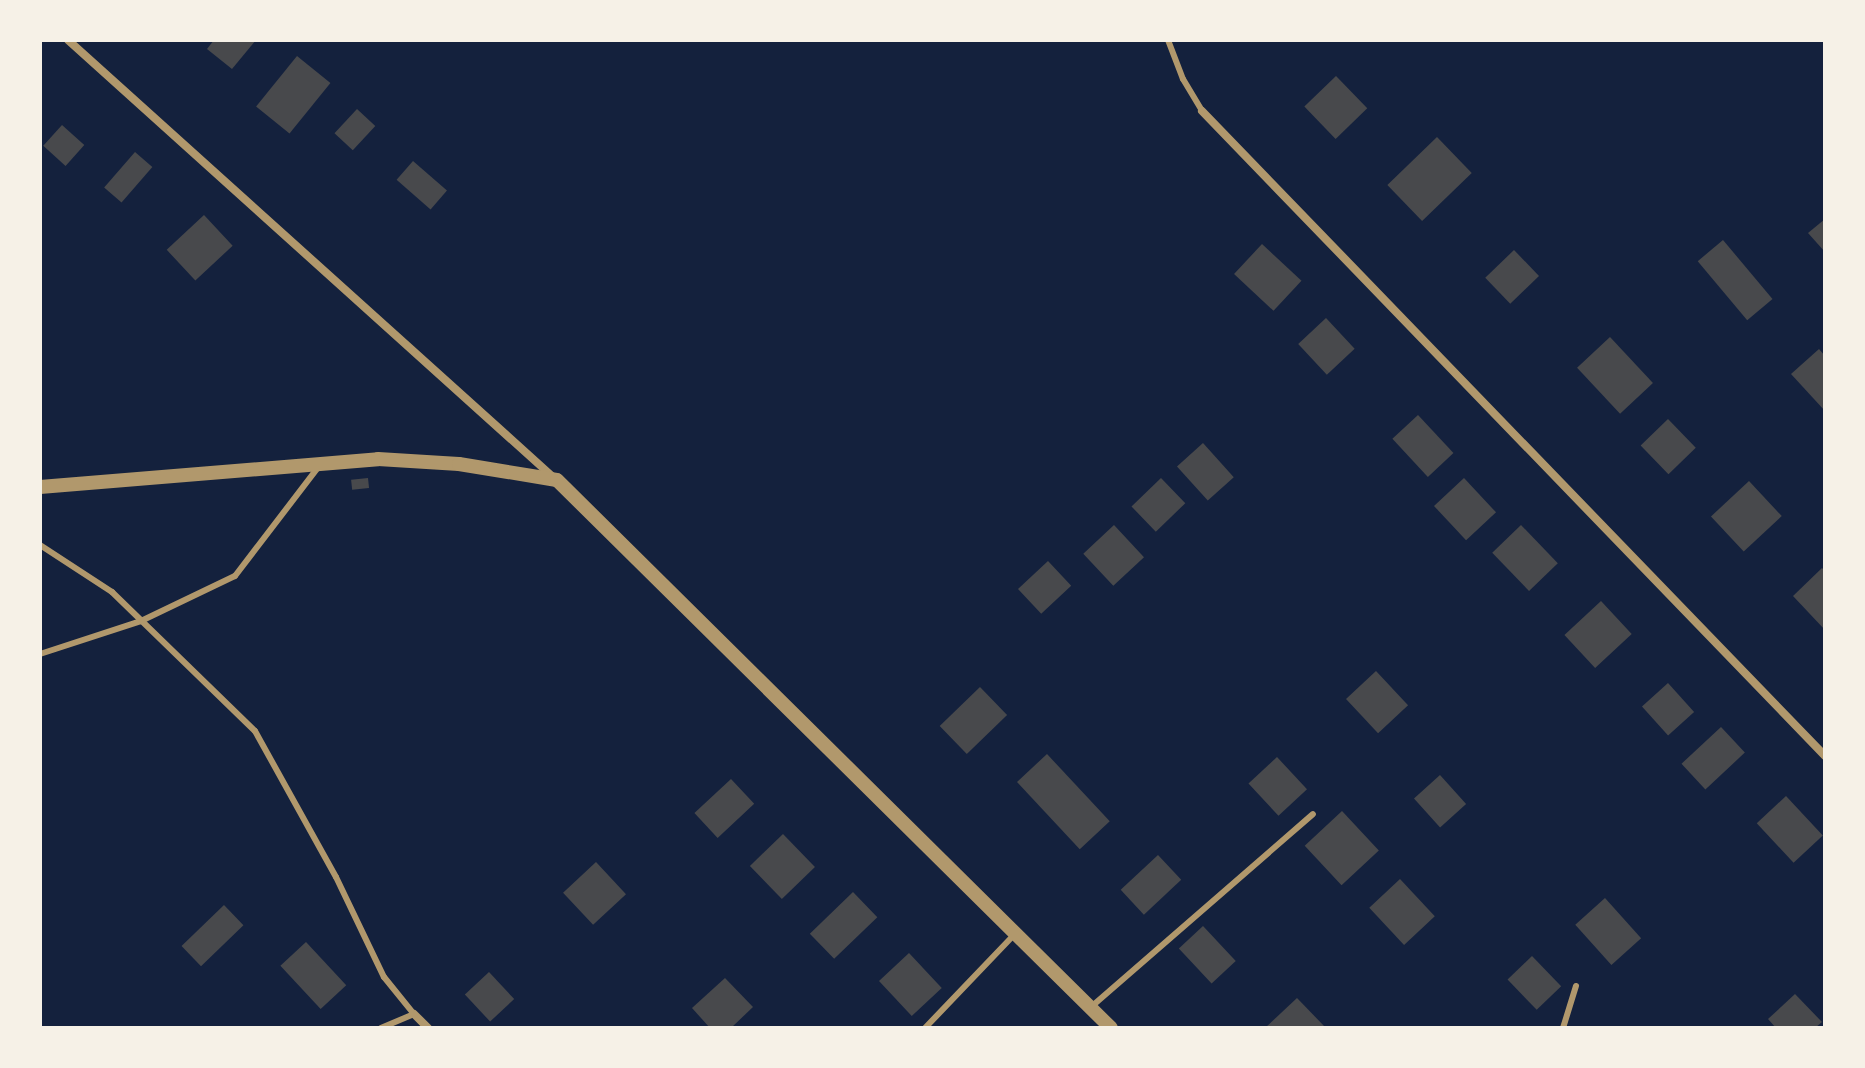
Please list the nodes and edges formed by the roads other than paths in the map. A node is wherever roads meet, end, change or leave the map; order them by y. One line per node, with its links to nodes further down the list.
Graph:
1 (68, 40): 5 (street)
2 (1168, 40): 3 (lane)
3 (1202, 111): 10 (street)
4 (321, 464): 5 (street); 6 (street); 8 (lane)
5 (557, 480): 12 (street)
6 (40, 487)
7 (40, 545): 8 (lane)
8 (141, 621): 9 (lane); 15 (lane)
9 (40, 654)
10 (1825, 756)
11 (1313, 814): 14 (lane)
12 (1016, 933): 14 (street); 18 (lane)
13 (1576, 986): 20 (lane)
14 (1091, 1007): 19 (street)
15 (414, 1014): 16 (lane); 17 (street)
16 (381, 1028)
17 (428, 1028)
18 (925, 1028)
19 (1111, 1028)
20 (1563, 1028)

